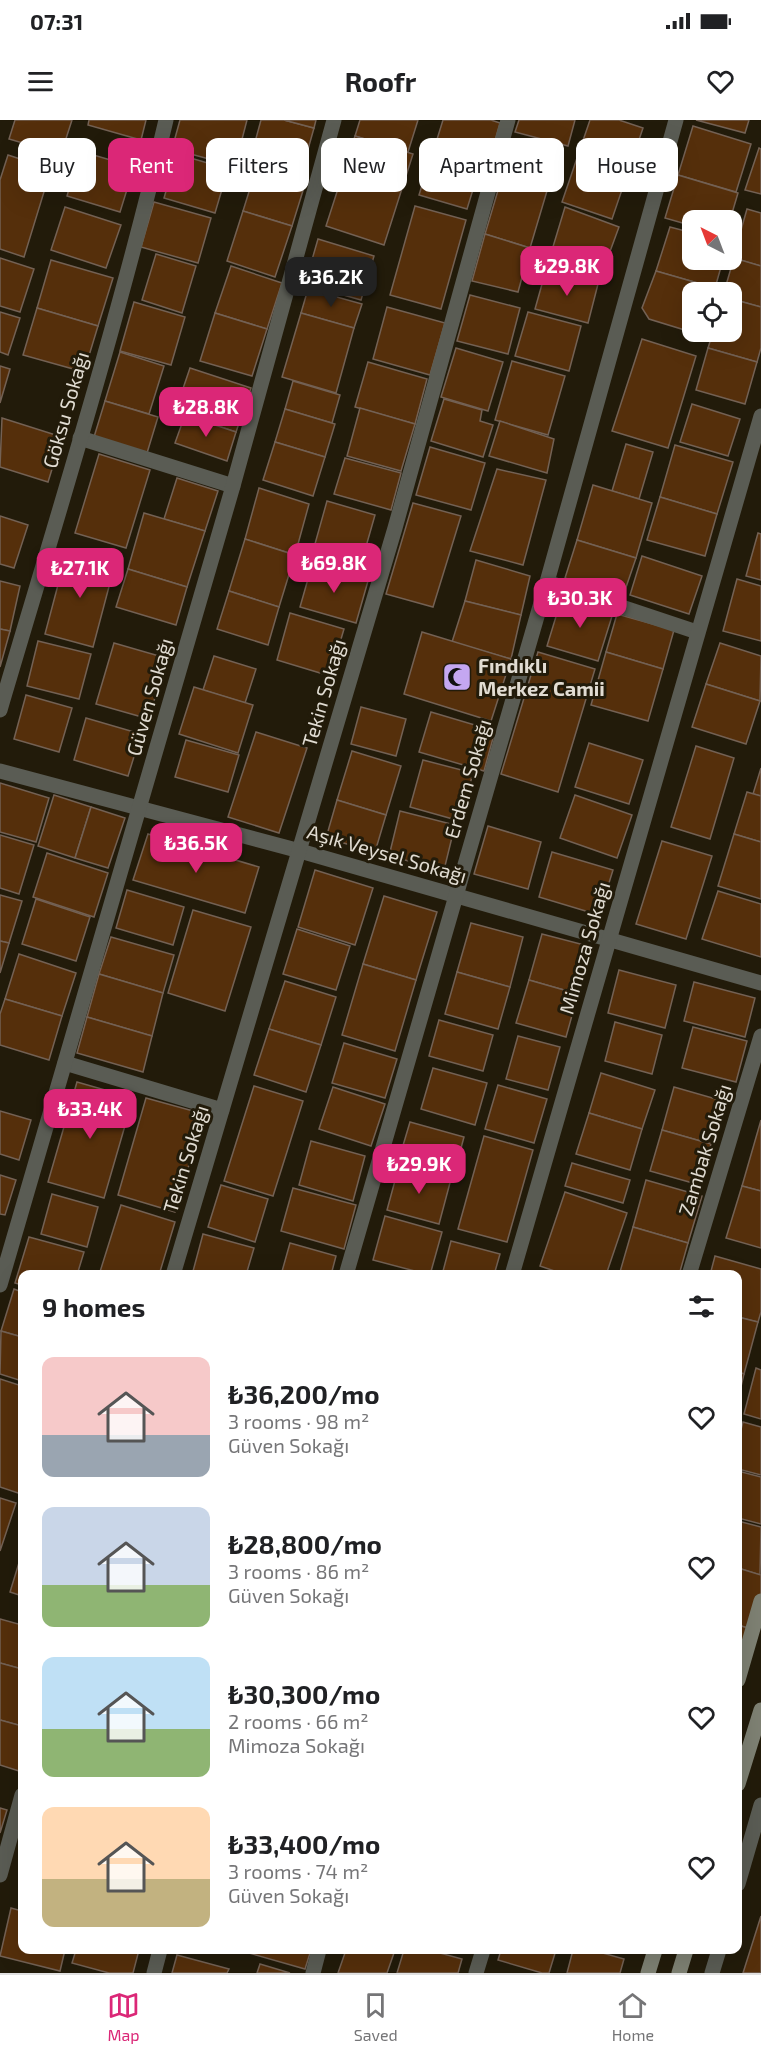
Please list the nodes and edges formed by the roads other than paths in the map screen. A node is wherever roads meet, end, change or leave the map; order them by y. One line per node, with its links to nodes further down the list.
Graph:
1 (166, 120): 6 (street, Göksu Sokağı)
2 (334, 120): 7 (street, Güven Sokağı)
3 (508, 120): 13 (street, Tekin Sokağı)
4 (676, 120): 8 (street, Erdem Sokağı)
5 (761, 416): 9 (street, Mimoza Sokağı)
6 (80, 438): 7 (street); 10 (street, Göksu Sokağı)
7 (233, 486): 12 (street, Güven Sokağı)
8 (547, 582): 9 (street); 14 (street, Erdem Sokağı)
9 (697, 632): 15 (street, Mimoza Sokağı)
10 (0, 710)
11 (0, 771): 12 (street, Aşık Veysel Sokağı)
12 (140, 808): 13 (street, Aşık Veysel Sokağı); 18 (street, Güven Sokağı)
13 (300, 851): 14 (street, Aşık Veysel Sokağı); 19 (street, Tekin Sokağı)
14 (456, 896): 15 (street, Aşık Veysel Sokağı); 21 (street, Erdem Sokağı)
15 (609, 940): 16 (street, Aşık Veysel Sokağı); 22 (street, Mimoza Sokağı)
16 (761, 983)
17 (761, 1036): 23 (street, Zambak Sokağı)
18 (65, 1063): 19 (street); 24 (street, Güven Sokağı)
19 (222, 1110): 20 (street, Tekin Sokağı)
20 (174, 1270)
21 (347, 1270)
22 (513, 1270)
23 (691, 1270)
24 (0, 1285)
25 (761, 1602): 26 (street)
26 (742, 1666)
27 (761, 1710): 28 (street)
28 (742, 1771)
29 (761, 1805): 31 (street)
30 (18, 1810): 32 (street)
31 (742, 1870)
32 (0, 1875)
33 (159, 1954): 39 (street)
34 (318, 1954): 40 (street)
35 (482, 1954): 41 (street)
36 (654, 1954): 42 (street)
37 (685, 1954): 43 (street)
38 (717, 1954): 44 (street)
39 (154, 1973)
40 (313, 1973)
41 (476, 1973)
42 (648, 1973)
43 (679, 1973)
44 (712, 1973)

